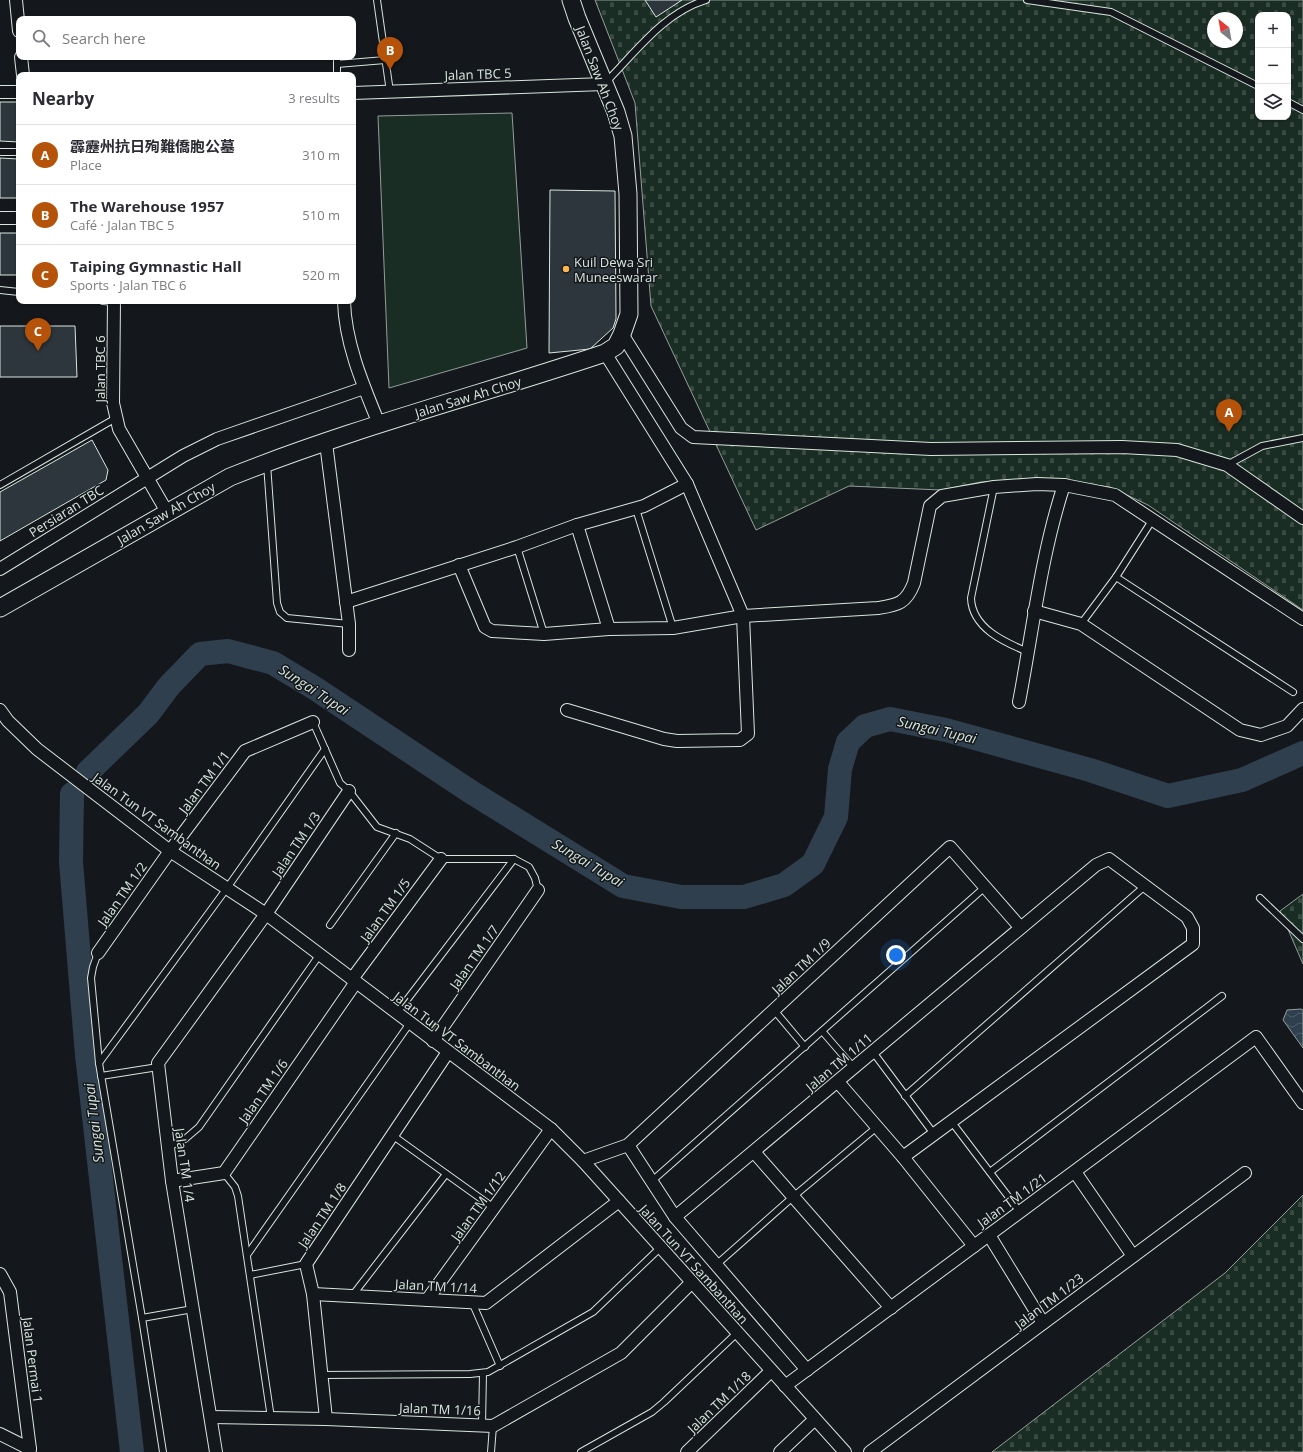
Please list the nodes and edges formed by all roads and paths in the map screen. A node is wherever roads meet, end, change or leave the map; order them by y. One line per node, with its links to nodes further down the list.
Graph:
1 (16, 0): 6 (street)
2 (376, 0): 9 (lane)
3 (571, 0): 13 (street, Jalan Saw Ah Choy)
4 (706, 0): 13 (lane)
5 (1027, 0): 14 (lane)
6 (18, 16)
7 (21, 60): 11 (street)
8 (336, 60): 10 (lane)
9 (385, 60): 10 (lane); 17 (lane)
10 (337, 64): 12 (lane)
11 (23, 72)
12 (337, 72)
13 (604, 84): 17 (street, Jalan TBC 5); 29 (street, Jalan Saw Ah Choy)
14 (1255, 84)
15 (0, 92): 16 (street)
16 (16, 92)
17 (390, 92): 18 (street, Jalan TBC 5)
18 (356, 93)
19 (1291, 104): 20 (lane)
20 (1303, 110)
21 (0, 152): 22 (lane)
22 (16, 152)
23 (0, 218): 24 (street)
24 (16, 218)
25 (0, 290): 26 (lane)
26 (16, 292)
27 (110, 304): 32 (street, Jalan TBC 6)
28 (344, 304): 31 (street)
29 (622, 334): 30 (street, Jalan Saw Ah Choy); 37 (street)
30 (605, 353): 33 (street, Jalan Saw Ah Choy); 39 (street)
31 (364, 388): 33 (street); 38 (street, Persiaran TBC)
32 (116, 418): 38 (street, Jalan TBC 6); 40 (lane)
33 (379, 424): 35 (street, Jalan Saw Ah Choy)
34 (1303, 438): 37 (lane)
35 (326, 443): 36 (street, Jalan Saw Ah Choy); 52 (street)
36 (267, 462): 44 (street, Jalan Saw Ah Choy); 57 (lane)
37 (1227, 465): 45 (street)
38 (147, 478): 44 (street, Jalan TBC 6); 50 (street, Persiaran TBC)
39 (687, 484): 43 (street); 55 (street)
40 (0, 485)
41 (1064, 485): 42 (street); 46 (street); 54 (street)
42 (994, 487): 55 (street); 63 (lane)
43 (636, 509): 47 (street); 59 (lane)
44 (167, 512): 53 (street, Jalan Saw Ah Choy)
45 (1303, 518)
46 (1153, 519): 51 (lane); 56 (street)
47 (577, 525): 48 (street); 60 (street)
48 (517, 547): 49 (street); 61 (lane)
49 (459, 565): 52 (street); 61 (street)
50 (0, 569)
51 (1116, 577): 58 (lane); 64 (lane)
52 (346, 602): 57 (street)
53 (0, 608)
54 (1034, 611): 58 (street); 63 (street)
55 (743, 616): 59 (street); 68 (street)
56 (1303, 619)
57 (349, 624): 62 (street)
58 (1082, 624): 66 (street)
59 (673, 628): 60 (street)
60 (609, 629): 61 (street)
61 (544, 634)
62 (349, 650)
63 (1028, 652): 65 (street)
64 (1293, 692)
65 (1018, 702)
66 (1303, 709)
67 (0, 710): 73 (street, Jalan Tun VT Sambanthan)
68 (567, 710)
69 (313, 722): 70 (lane); 73 (street, Jalan TM 1/1)
70 (325, 749): 71 (lane); 78 (lane)
71 (349, 791): 72 (lane); 81 (street, Jalan TM 1/3)
72 (396, 833): 74 (lane); 82 (lane)
73 (170, 851): 78 (street, Jalan Tun VT Sambanthan); 85 (street, Jalan TM 1/2)
74 (441, 858): 75 (lane); 87 (street, Jalan TM 1/5)
75 (514, 859): 79 (lane); 90 (lane)
76 (1146, 885): 83 (street, Jalan TM 1/11); 102 (lane); 104 (street)
77 (985, 887): 83 (street, Jalan TM 1/9); 89 (street, Jalan TM 1/9); 92 (lane)
78 (227, 888): 81 (street, Jalan Tun VT Sambanthan); 97 (lane)
79 (538, 890): 93 (street, Jalan TM 1/7)
80 (1260, 898): 84 (lane)
81 (266, 914): 86 (street, Jalan Tun VT Sambanthan); 98 (street)
82 (330, 925)
83 (1020, 927): 96 (street, Jalan TM 1/11)
84 (1303, 939)
85 (98, 953): 97 (lane)
86 (320, 954): 87 (street, Jalan Tun VT Sambanthan); 110 (lane)
87 (354, 980): 90 (street, Jalan Tun VT Sambanthan); 116 (street, Jalan TM 1/6)
88 (1222, 996): 114 (lane)
89 (774, 1010): 94 (lane); 109 (street, Jalan TM 1/9)
90 (397, 1013): 91 (street, Jalan Tun VT Sambanthan)
91 (410, 1023): 93 (street, Jalan Tun VT Sambanthan); 129 (lane)
92 (822, 1031): 94 (lane); 99 (lane)
93 (433, 1041): 95 (street, Jalan Tun VT Sambanthan)
94 (805, 1046): 120 (lane)
95 (448, 1052): 106 (street, Jalan Tun VT Sambanthan); 108 (street, Jalan TM 1/8)
96 (873, 1052): 99 (street, Jalan TM 1/11); 102 (lane)
97 (99, 1063): 100 (lane)
98 (158, 1067): 100 (lane); 110 (street, Jalan TM 1/4)
99 (854, 1068): 101 (street, Jalan TM 1/11)
100 (101, 1076): 142 (lane)
101 (838, 1082): 105 (street); 111 (street, Jalan TM 1/11)
102 (906, 1096): 107 (lane)
103 (1303, 1102): 115 (street, Jalan TM 1/21)
104 (952, 1121): 107 (street); 114 (lane)
105 (877, 1127): 112 (street); 121 (lane)
106 (551, 1129): 113 (street, Jalan Tun VT Sambanthan); 123 (street, Jalan TM 1/12)
107 (934, 1134): 112 (street)
108 (392, 1135): 118 (lane); 131 (street, Jalan TM 1/8)
109 (628, 1145): 113 (street, Jalan TM 1/9); 120 (street)
110 (168, 1147): 119 (street, Jalan TM 1/4)
111 (754, 1152): 121 (street); 125 (street, Jalan TM 1/11)
112 (902, 1157): 127 (street)
113 (584, 1161): 122 (street, Jalan Tun VT Sambanthan)
114 (990, 1172): 124 (lane)
115 (1075, 1172): 124 (street, Jalan TM 1/21); 130 (street)
116 (224, 1173): 119 (street); 129 (lane)
117 (1245, 1173): 130 (street, Jalan TM 1/23)
118 (446, 1174): 123 (lane); 137 (lane)
119 (172, 1181): 141 (street, Jalan TM 1/4)
120 (652, 1181): 125 (street)
121 (794, 1196): 132 (lane); 140 (street)
122 (619, 1201): 128 (street, Jalan Tun VT Sambanthan); 139 (street, Jalan TM 1/14)
123 (494, 1208): 138 (street, Jalan TM 1/12)
124 (1020, 1212): 126 (street, Jalan TM 1/21)
125 (675, 1217): 132 (street)
126 (989, 1235): 127 (street, Jalan TM 1/21); 143 (street)
127 (974, 1246): 140 (street, Jalan TM 1/21)
128 (661, 1247): 135 (street, Jalan Tun VT Sambanthan); 145 (lane)
129 (247, 1254): 134 (lane)
130 (1133, 1256): 143 (street, Jalan TM 1/23)
131 (306, 1264): 134 (lane); 136 (street, Jalan TM 1/8)
132 (716, 1265): 146 (street)
133 (0, 1274): 157 (street, Jalan Permai 1)
134 (250, 1275): 152 (lane)
135 (692, 1282): 144 (street, Jalan Tun VT Sambanthan); 155 (street, Jalan TM 1/16)
136 (313, 1294): 137 (street, Jalan TM 1/14); 149 (street, Jalan TM 1/8)
137 (352, 1296): 138 (street, Jalan TM 1/14)
138 (427, 1300): 139 (street, Jalan TM 1/14)
139 (472, 1302): 145 (lane)
140 (891, 1308): 146 (street, Jalan TM 1/21)
141 (193, 1309): 142 (lane); 151 (street, Jalan TM 1/4)
142 (142, 1318): 158 (lane)
143 (1043, 1323): 165 (street, Jalan TM 1/23)
144 (738, 1333): 147 (street, Jalan Tun VT Sambanthan); 161 (lane)
145 (500, 1366): 148 (lane)
146 (807, 1370): 150 (street, Jalan TM 1/21)
147 (771, 1371): 150 (street, Jalan Tun VT Sambanthan); 162 (street, Jalan TM 1/18)
148 (482, 1373): 149 (lane); 155 (lane)
149 (321, 1375): 153 (street, Jalan TM 1/8)
150 (785, 1386): 154 (street, Jalan Tun VT Sambanthan)
151 (211, 1417): 152 (street, Jalan TM 1/16); 159 (street, Jalan TM 1/4)
152 (271, 1418): 153 (street, Jalan TM 1/16)
153 (326, 1419): 155 (street, Jalan TM 1/16)
154 (815, 1419): 163 (street); 164 (street, Jalan Tun VT Sambanthan)
155 (487, 1426): 160 (lane)
156 (0, 1434): 157 (street)
157 (29, 1450)
158 (163, 1452)
159 (216, 1452)
160 (491, 1452)
161 (581, 1452)
162 (687, 1452)
163 (780, 1452)
164 (845, 1452)
165 (870, 1452)

